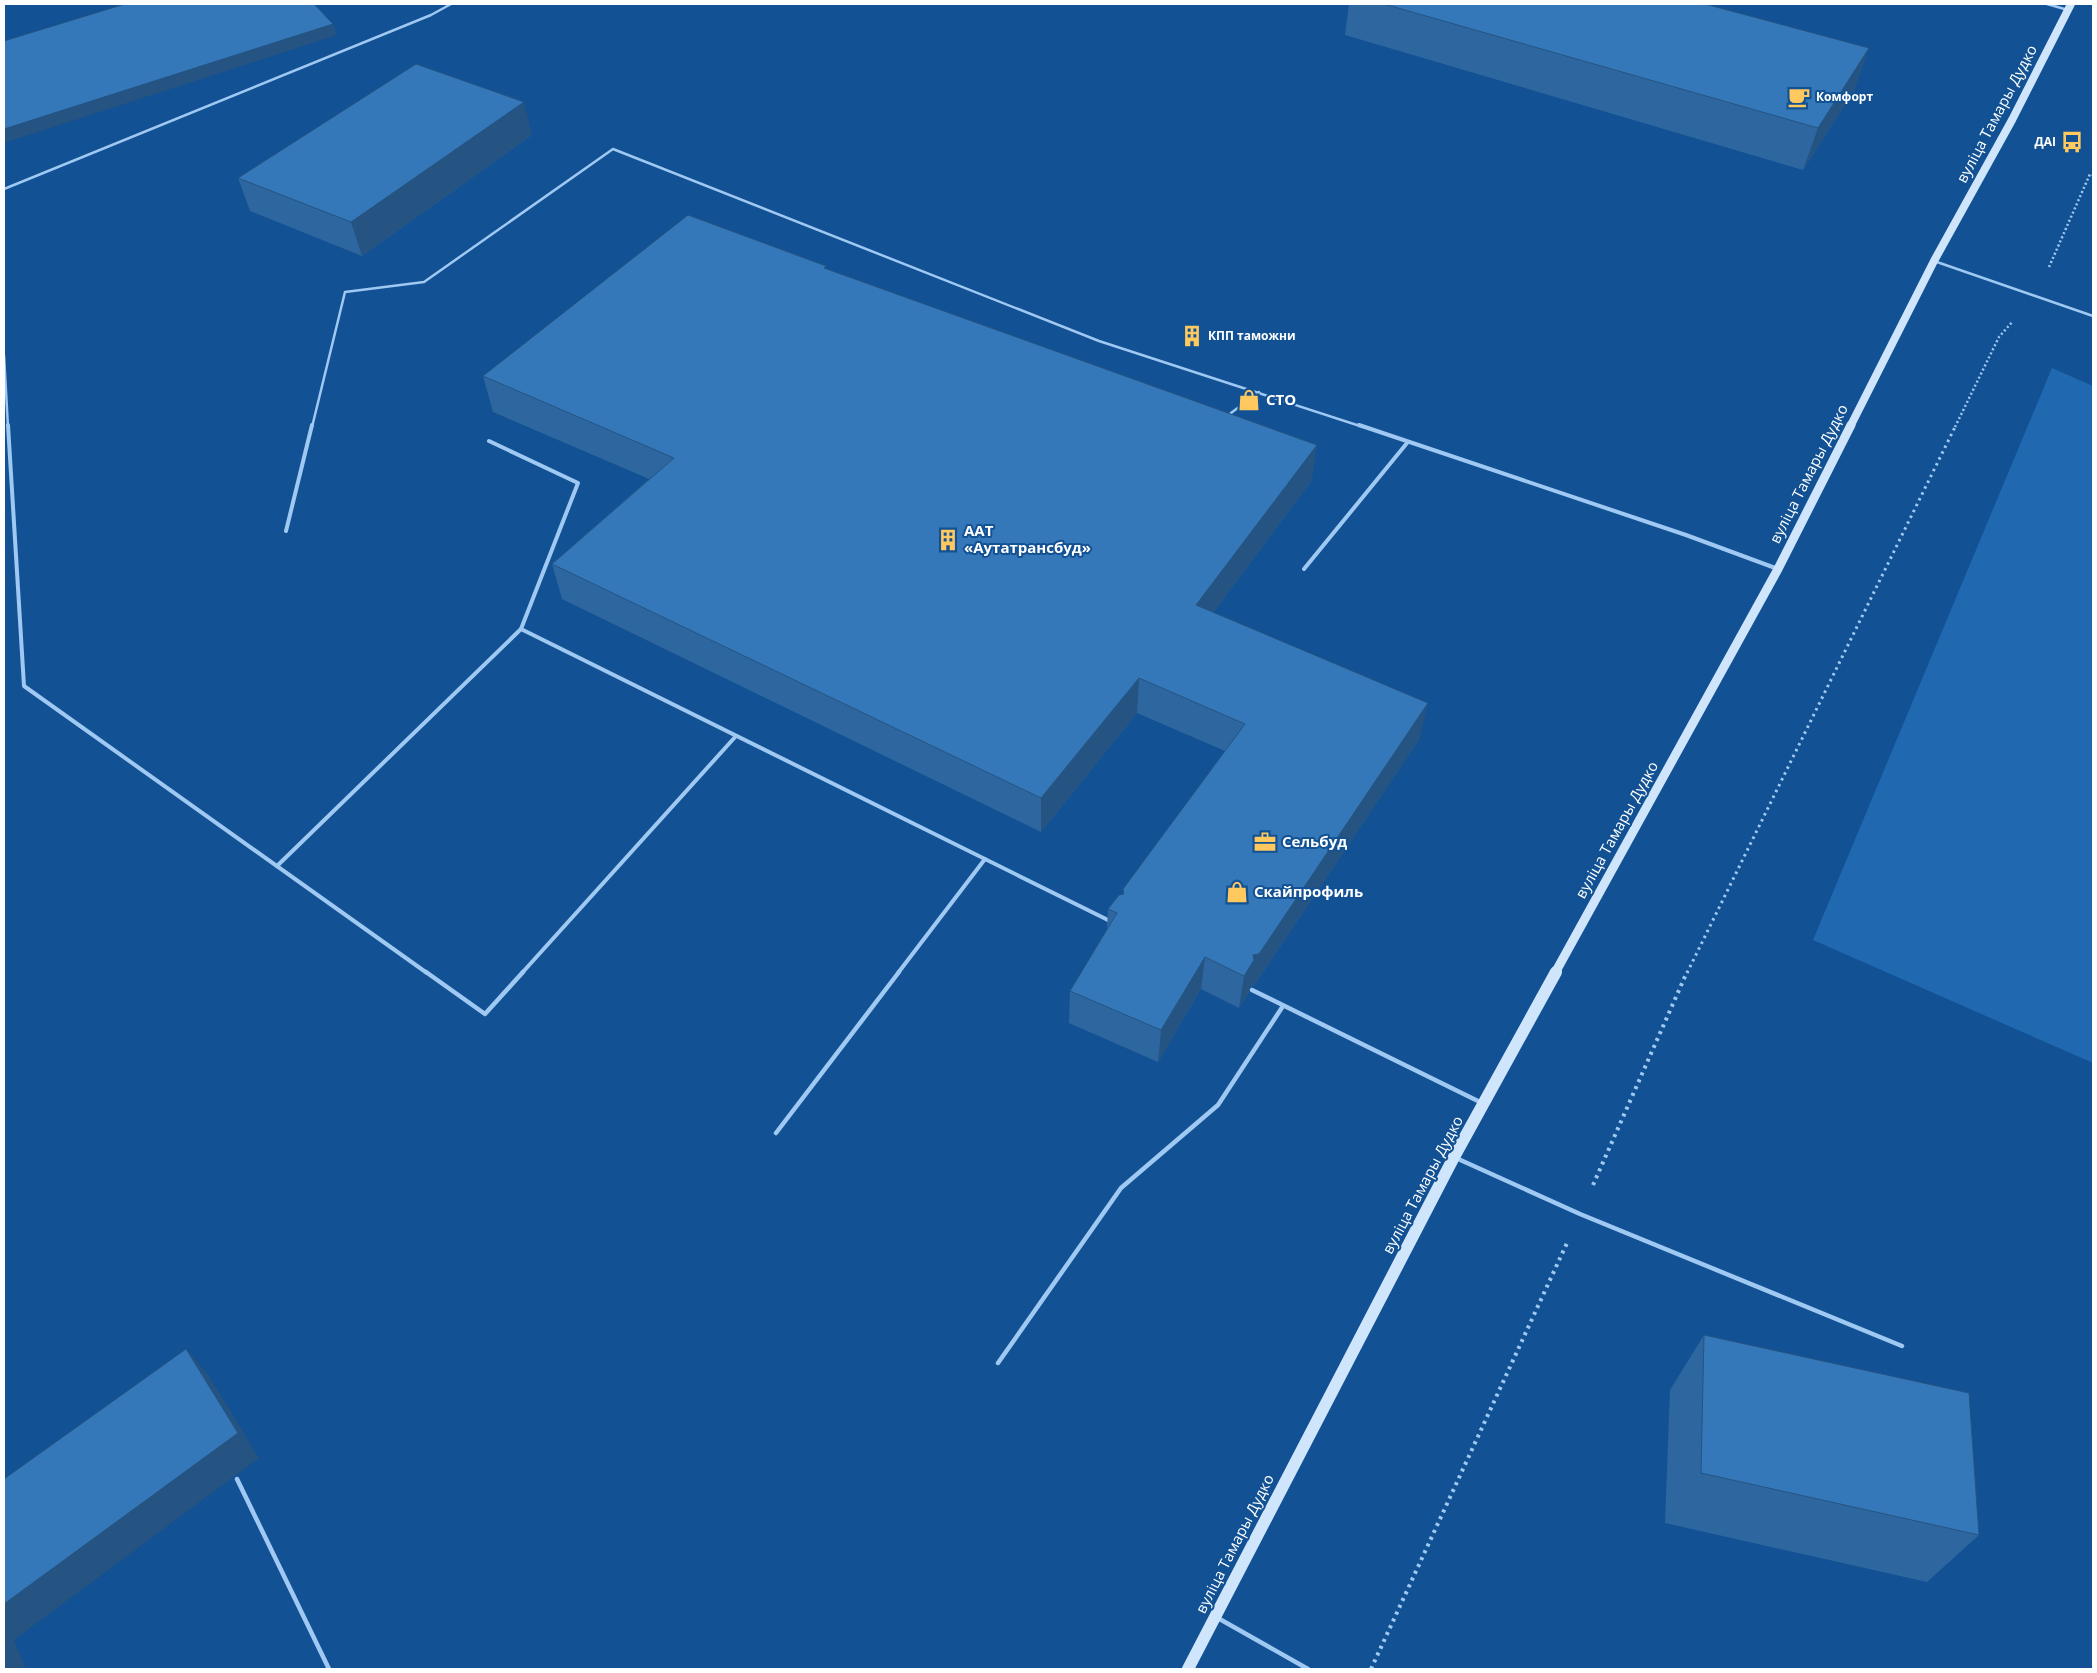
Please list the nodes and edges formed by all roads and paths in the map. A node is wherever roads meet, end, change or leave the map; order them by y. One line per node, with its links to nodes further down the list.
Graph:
1 (451, 4): 5 (lane)
2 (2047, 4): 3 (lane)
3 (2070, 7): 6 (street, вуліца Тамары Дудко)
4 (2093, 175): 7 (path)
5 (4, 189)
6 (1934, 261): 7 (lane); 16 (street, вуліца Тамары Дудко)
7 (2036, 297): 8 (lane); 27 (path)
8 (2093, 316)
9 (4, 355): 20 (lane)
10 (1259, 392): 11 (lane); 13 (lane); 14 (lane)
11 (1225, 418)
12 (489, 440): 17 (lane)
13 (1407, 443): 15 (lane); 16 (lane)
14 (286, 531)
15 (1304, 569)
16 (1778, 569): 24 (street, вуліца Тамары Дудко)
17 (521, 629): 18 (lane); 20 (lane)
18 (736, 736): 19 (lane); 20 (lane)
19 (984, 859): 21 (lane); 25 (lane)
20 (278, 866)
21 (1119, 925)
22 (1252, 990): 23 (lane)
23 (1283, 1006): 24 (lane); 29 (lane)
24 (1484, 1104): 26 (street, вуліца Тамары Дудко)
25 (776, 1133)
26 (1454, 1157): 27 (lane); 31 (street, вуліца Тамары Дудко)
27 (1580, 1214): 28 (lane); 35 (path)
28 (1902, 1346)
29 (998, 1363)
30 (237, 1479): 32 (lane)
31 (1215, 1616): 33 (street, вуліца Тамары Дудко); 34 (lane)
32 (329, 1669)
33 (1188, 1669)
34 (1308, 1669)
35 (1371, 1669)

